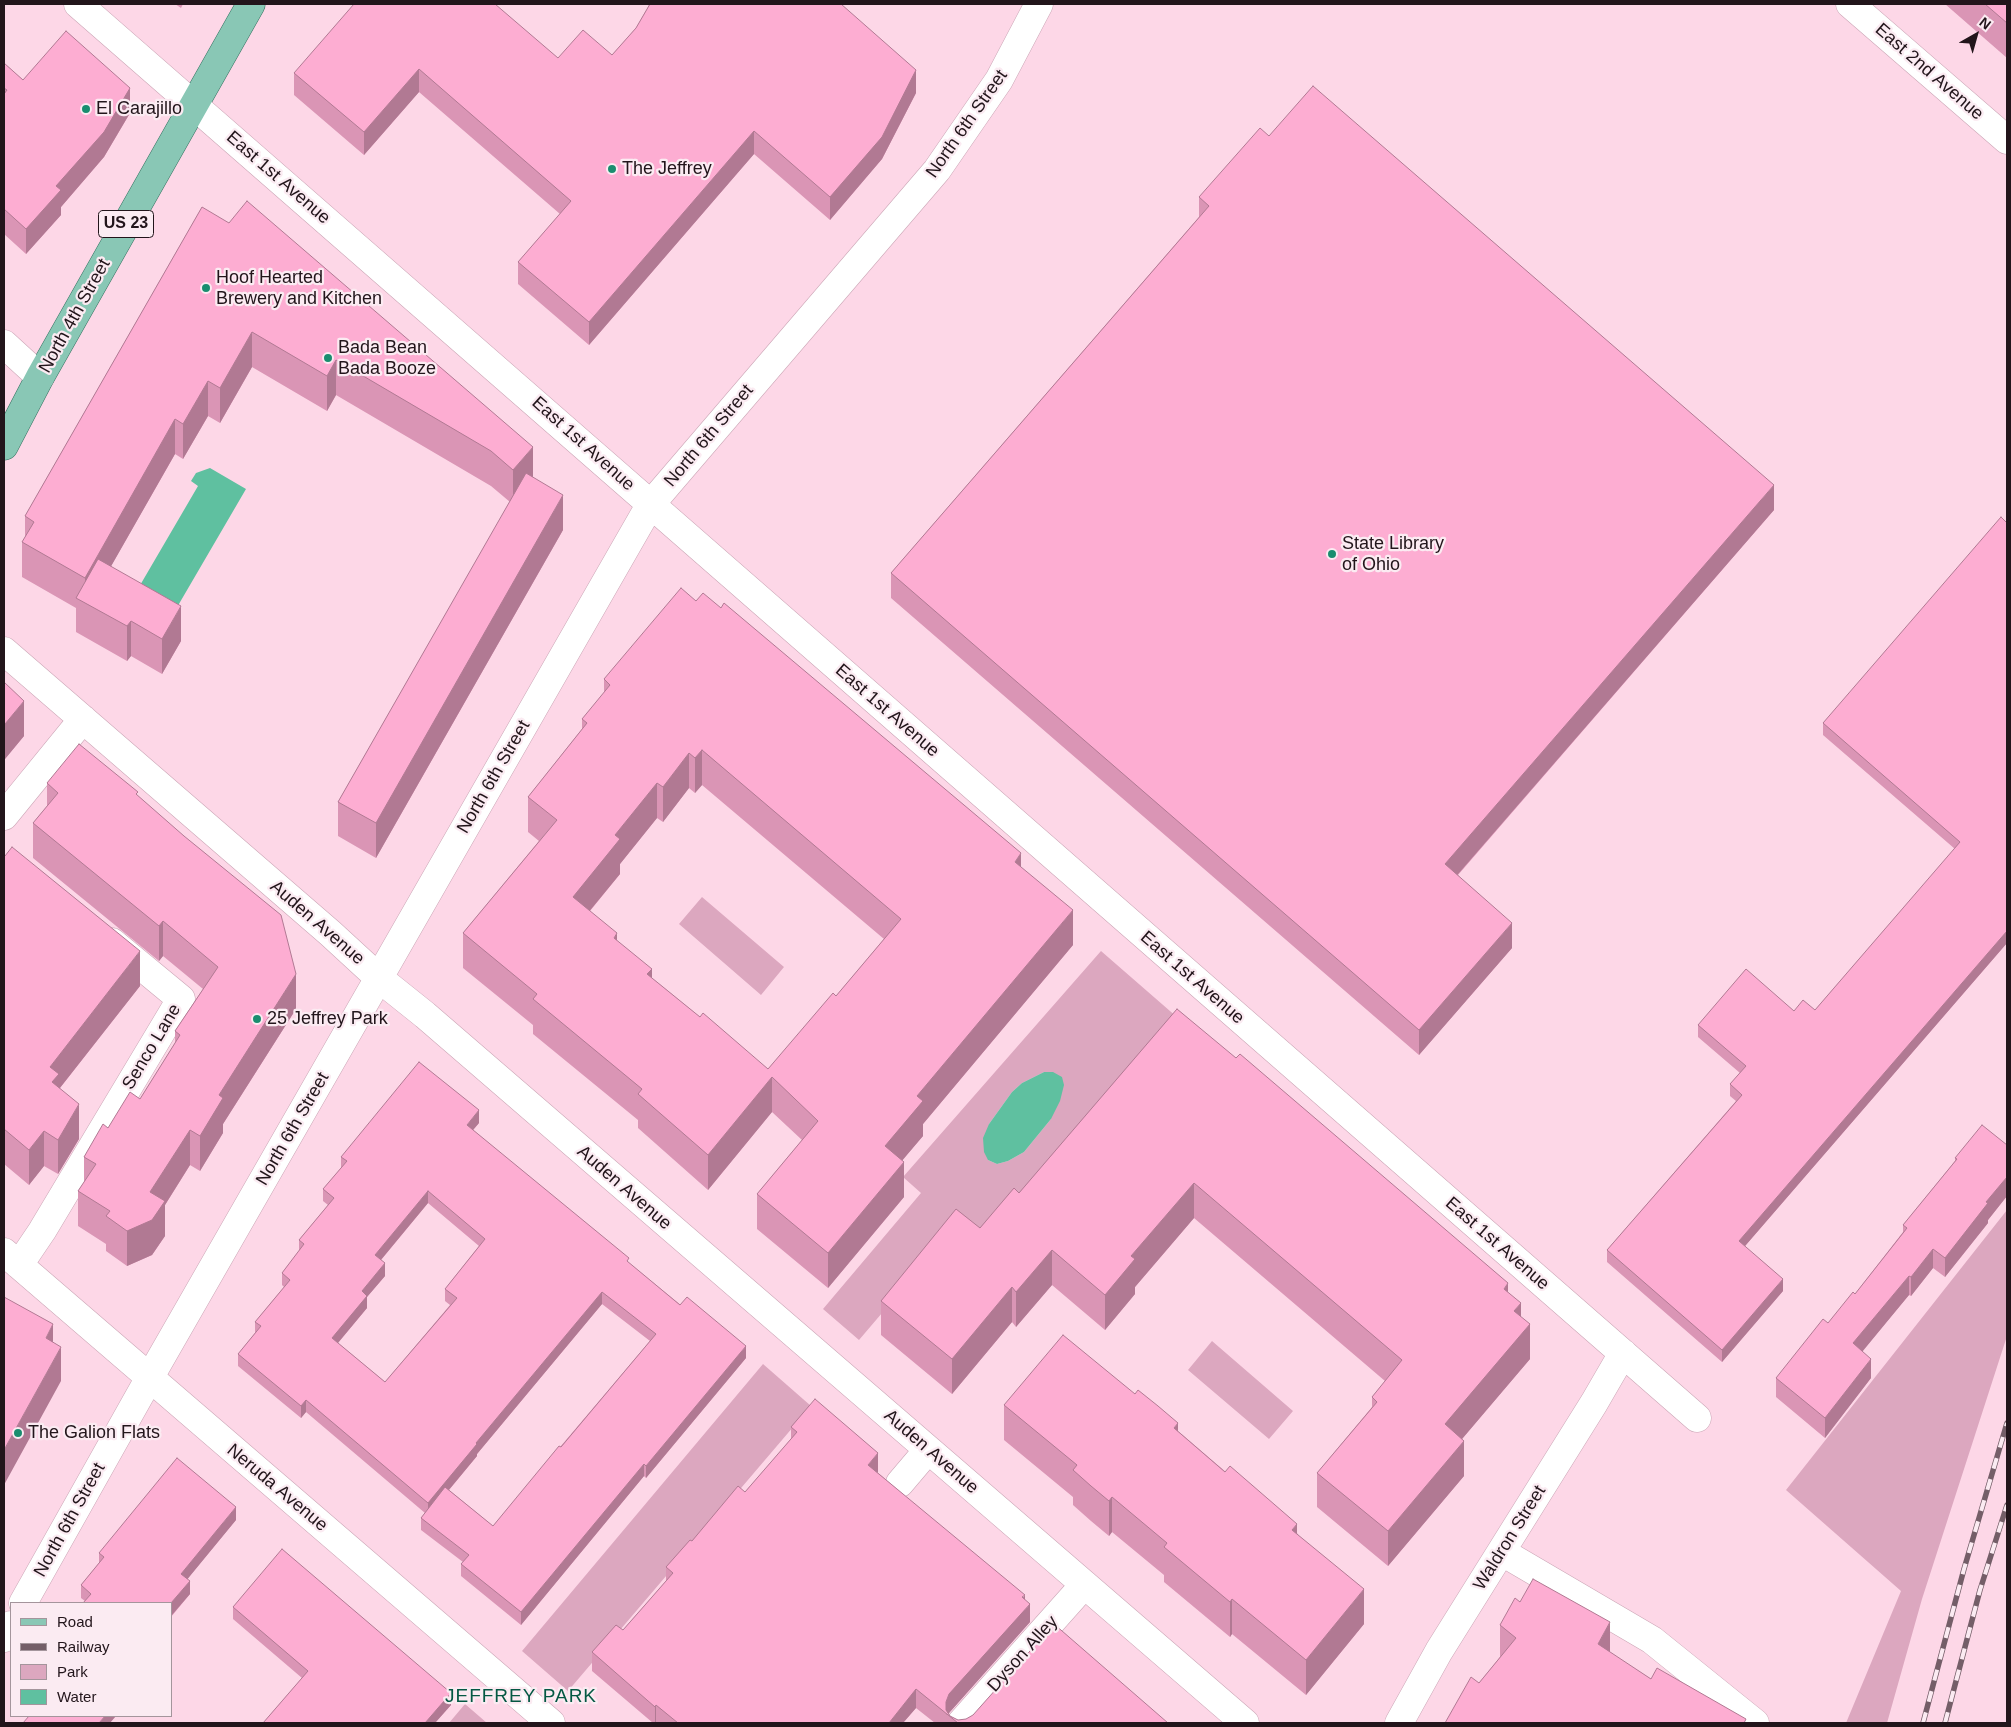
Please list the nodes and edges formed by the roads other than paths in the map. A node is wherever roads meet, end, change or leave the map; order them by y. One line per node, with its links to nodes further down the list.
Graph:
1 (78, 4): 5 (street, East 1st Avenue)
2 (251, 4): 5 (main road, North 4th Street / US 23)
3 (1039, 4): 10 (street, North 6th Street)
4 (1850, 4): 6 (street, East 2nd Avenue)
5 (194, 105): 8 (main road, North 4th Street / US 23); 10 (street, East 1st Avenue)
6 (2007, 140)
7 (4, 344): 8 (street)
8 (40, 377): 9 (main road, North 4th Street / US 23)
9 (4, 446)
10 (650, 505): 15 (street, North 6th Street); 17 (street, East 1st Avenue)
11 (4, 651): 12 (street, Auden Avenue)
12 (83, 719): 13 (street); 15 (street, Auden Avenue)
13 (4, 816)
14 (89, 924): 16 (street, Senco Lane)
15 (380, 979): 18 (street, North 6th Street); 20 (street, Auden Avenue)
16 (11, 1258): 18 (street, Neruda Avenue)
17 (1623, 1353): 19 (street, East 1st Avenue); 22 (street, Waldron Street)
18 (150, 1378): 24 (street, North 6th Street); 27 (street, Neruda Avenue)
19 (1697, 1418)
20 (928, 1450): 21 (street); 23 (street, Auden Avenue)
21 (900, 1484)
22 (1502, 1552): 30 (street, Waldron Street); 31 (street)
23 (1084, 1585): 28 (street, Dyson Alley); 29 (street, Auden Avenue)
24 (24, 1602)
25 (10, 1627): 26 (street)
26 (4, 1638)
27 (551, 1723)
28 (961, 1723)
29 (1245, 1723)
30 (1399, 1723)
31 (1755, 1723)

